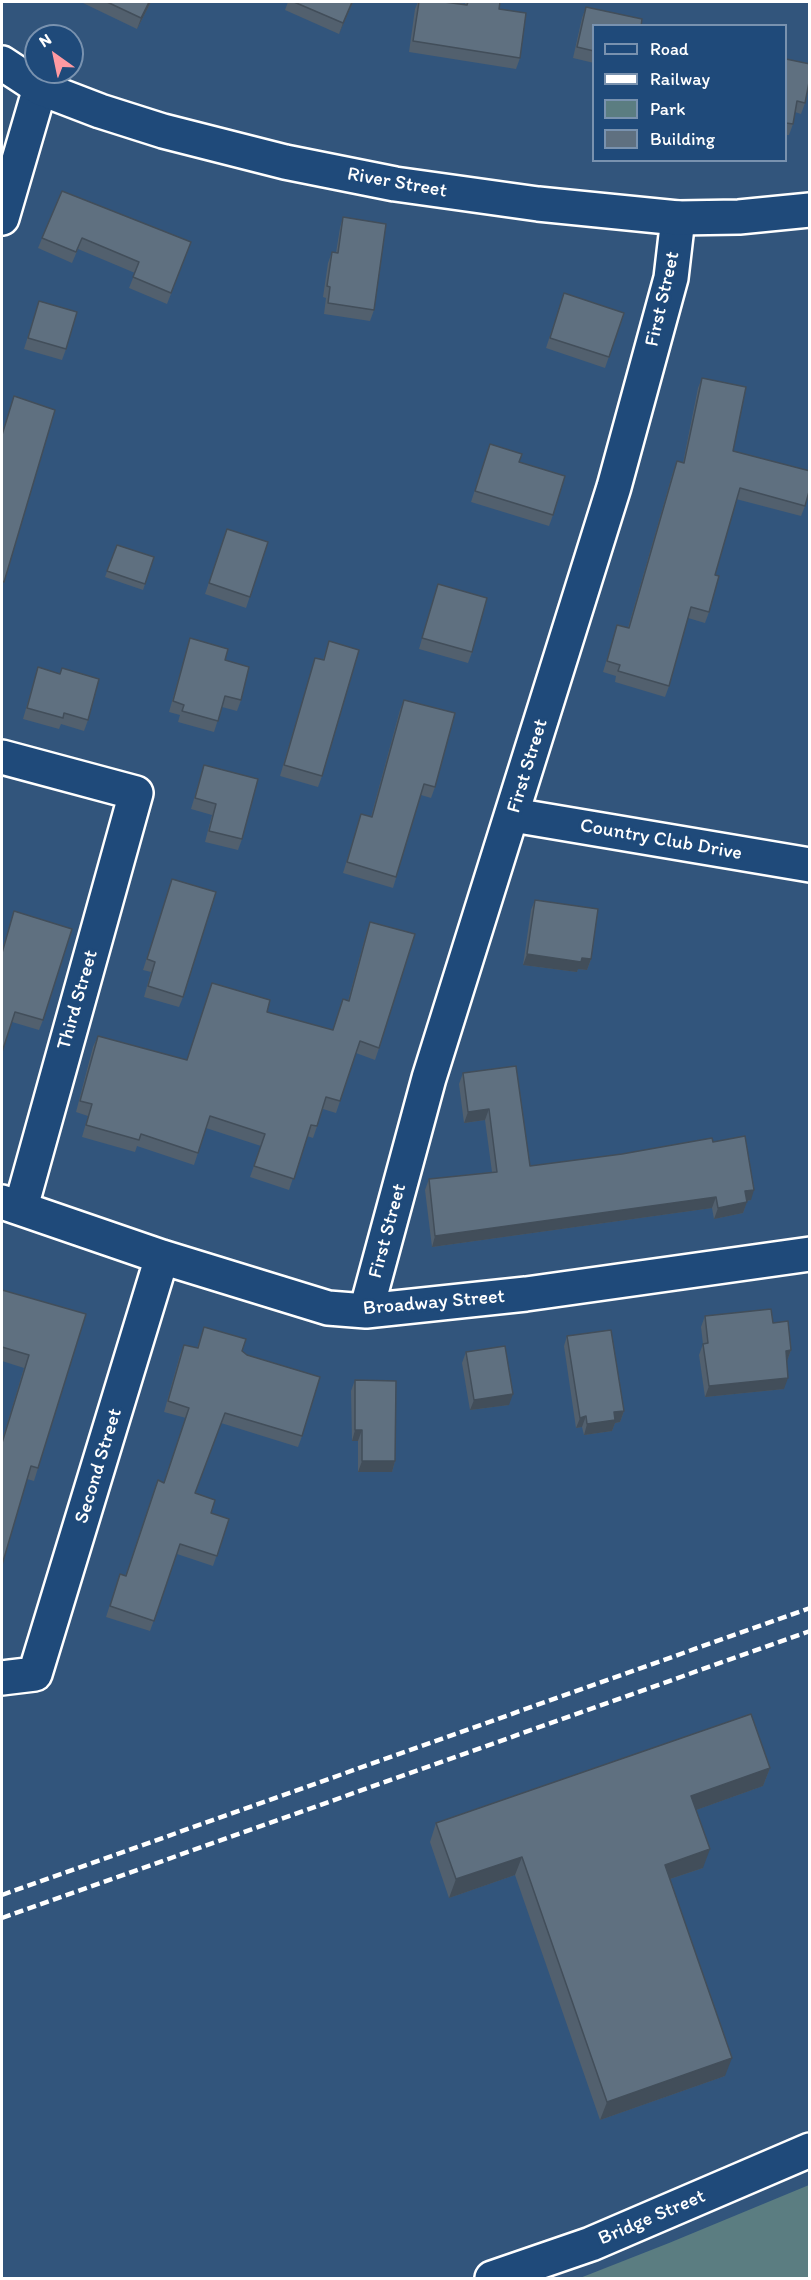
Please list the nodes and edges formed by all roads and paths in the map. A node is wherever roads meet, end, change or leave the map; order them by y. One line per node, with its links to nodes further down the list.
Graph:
1 (2, 63): 2 (street, River Street)
2 (40, 88): 4 (street); 5 (street, River Street)
3 (810, 210): 5 (street, River Street)
4 (2, 218)
5 (678, 218): 7 (street, First Street)
6 (2, 757): 9 (street, Third Street)
7 (513, 815): 8 (street, Country Club Drive); 12 (street, First Street)
8 (810, 865)
9 (11, 1204): 11 (street, Broadway Street)
10 (810, 1254): 12 (street, Broadway Street)
11 (162, 1257): 12 (street, Broadway Street); 13 (street, Second Street)
12 (366, 1311)
13 (2, 1678)
14 (810, 2150): 15 (street, Bridge Street)
15 (492, 2278)

